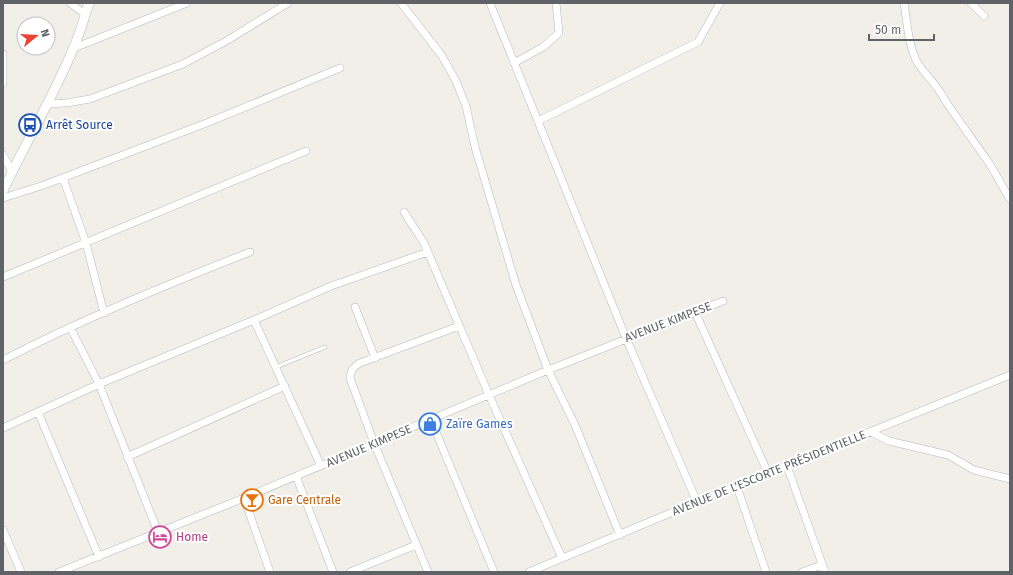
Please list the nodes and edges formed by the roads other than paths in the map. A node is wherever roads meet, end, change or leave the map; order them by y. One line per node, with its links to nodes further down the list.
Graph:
1 (70, 3): 11 (street)
2 (89, 3): 11 (main road)
3 (187, 3): 13 (street)
4 (288, 3): 19 (street)
5 (401, 3): 45 (street)
6 (490, 3): 16 (street)
7 (556, 3): 16 (street)
8 (720, 3): 20 (street)
9 (904, 3): 27 (street)
10 (971, 3): 12 (street)
11 (85, 14): 13 (main road)
12 (984, 16)
13 (74, 48): 19 (main road)
14 (3, 54): 15 (street)
15 (3, 63): 18 (street)
16 (514, 63): 20 (street)
17 (340, 68): 24 (street)
18 (3, 83)
19 (48, 104): 23 (main road)
20 (538, 121): 40 (street)
21 (306, 151): 29 (street)
22 (3, 155): 23 (street)
23 (12, 172): 25 (main road)
24 (63, 178): 26 (street); 29 (street)
25 (3, 191)
26 (3, 198)
27 (1010, 199)
28 (404, 212): 31 (street)
29 (86, 242): 32 (street); 36 (street)
30 (250, 252): 36 (street)
31 (428, 252): 37 (street); 38 (street)
32 (3, 277)
33 (723, 301): 35 (street, AVENUE KIMPESE)
34 (355, 307): 42 (street)
35 (695, 312): 40 (street, AVENUE KIMPESE); 58 (street)
36 (104, 313): 39 (street)
37 (254, 320): 44 (street); 47 (street)
38 (459, 326): 42 (street); 49 (street)
39 (70, 327): 43 (street); 47 (street)
40 (626, 338): 45 (street, AVENUE KIMPESE); 63 (street)
41 (325, 347): 44 (lane)
42 (375, 358): 54 (street)
43 (3, 360)
44 (276, 367): 48 (street)
45 (548, 370): 49 (street, AVENUE KIMPESE); 66 (street)
46 (1010, 375): 53 (street, AVENUE DE L'ESCORTE PRÉSIDENTIELLE)
47 (99, 384): 50 (street); 55 (street)
48 (285, 386): 55 (street); 56 (street)
49 (488, 395): 51 (street, AVENUE KIMPESE); 69 (street)
50 (38, 412): 52 (street); 68 (street)
51 (430, 420): 54 (street, AVENUE KIMPESE); 78 (street)
52 (3, 428)
53 (871, 432): 57 (street, AVENUE DE L'ESCORTE PRÉSIDENTIELLE); 60 (street)
54 (374, 443): 56 (street, AVENUE KIMPESE); 67 (street)
55 (127, 457): 65 (street)
56 (320, 466): 59 (street, AVENUE KIMPESE)
57 (787, 466): 58 (street, AVENUE DE L'ESCORTE PRÉSIDENTIELLE); 70 (street)
58 (768, 473): 61 (street, AVENUE DE L'ESCORTE PRÉSIDENTIELLE)
59 (296, 476): 62 (street, AVENUE KIMPESE); 75 (street)
60 (1010, 479)
61 (737, 486): 63 (street, AVENUE DE L'ESCORTE PRÉSIDENTIELLE); 80 (street)
62 (244, 498): 65 (street, AVENUE KIMPESE); 74 (street)
63 (697, 502): 66 (street, AVENUE DE L'ESCORTE PRÉSIDENTIELLE)
64 (3, 530): 72 (street)
65 (158, 532): 68 (street, AVENUE KIMPESE)
66 (620, 535): 69 (street, AVENUE DE L'ESCORTE PRÉSIDENTIELLE)
67 (416, 546): 76 (street); 77 (street)
68 (99, 557): 73 (street, AVENUE KIMPESE)
69 (562, 558): 71 (street, AVENUE DE L'ESCORTE PRÉSIDENTIELLE)
70 (824, 568): 81 (street)
71 (543, 570): 79 (street, AVENUE DE L'ESCORTE PRÉSIDENTIELLE)
72 (21, 572)
73 (59, 572)
74 (270, 572)
75 (333, 572)
76 (350, 572)
77 (428, 572)
78 (494, 572)
79 (529, 572)
80 (766, 572)
81 (802, 572)

